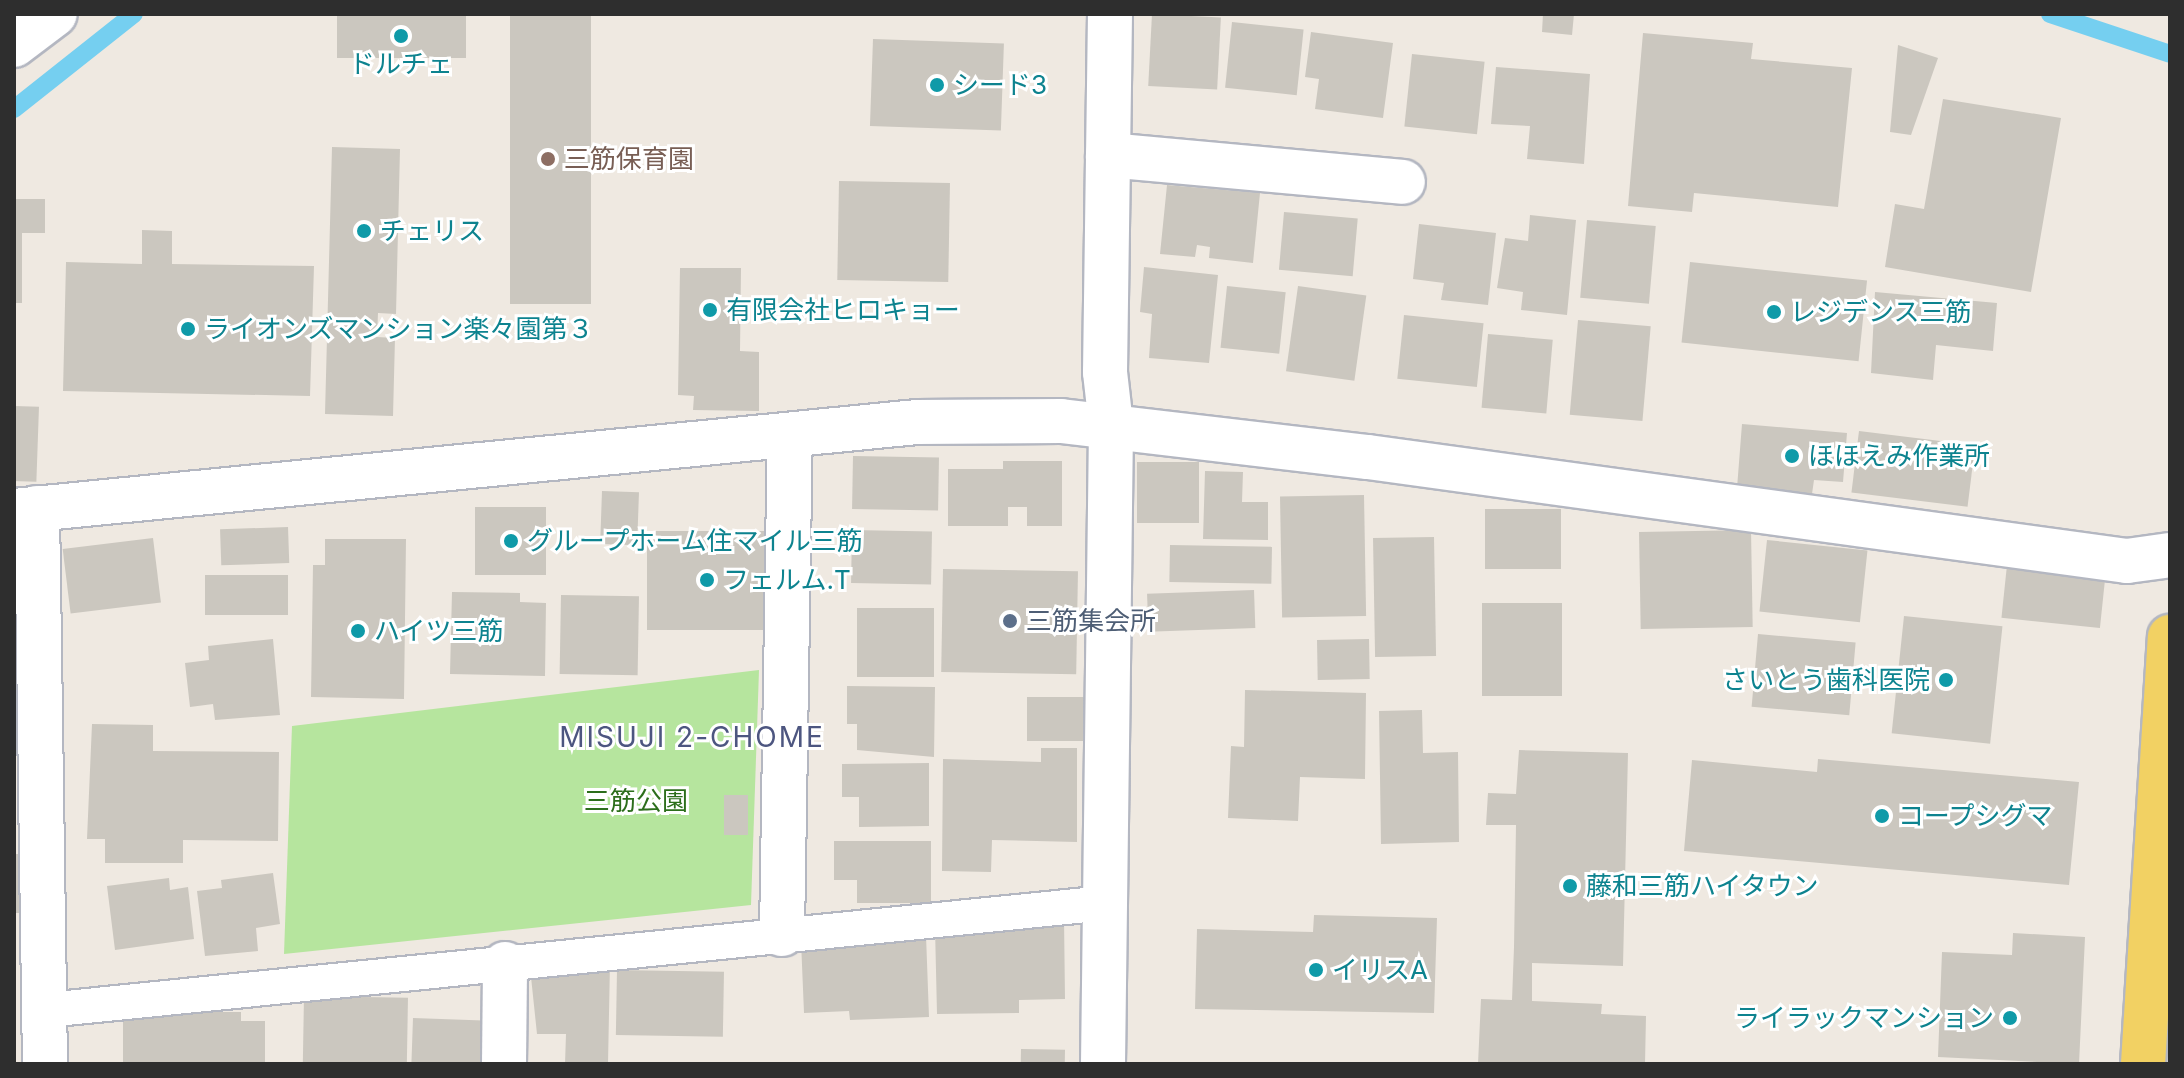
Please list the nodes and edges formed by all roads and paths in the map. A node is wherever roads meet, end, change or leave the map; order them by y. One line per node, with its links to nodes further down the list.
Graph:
1 (55, 14): 3 (street)
2 (1110, 14): 4 (street)
3 (14, 45)
4 (1108, 155): 5 (street); 6 (street)
5 (1403, 182)
6 (1111, 425): 7 (street); 9 (street); 11 (street)
7 (790, 439): 8 (street); 12 (street)
8 (26, 510): 14 (street)
9 (2170, 555)
10 (2170, 637): 18 (main road)
11 (1106, 903): 12 (lane); 17 (street)
12 (782, 934): 13 (lane)
13 (505, 964): 14 (lane); 16 (street)
14 (47, 1010): 15 (street)
15 (45, 1064)
16 (504, 1064)
17 (1103, 1064)
18 (2143, 1064)

